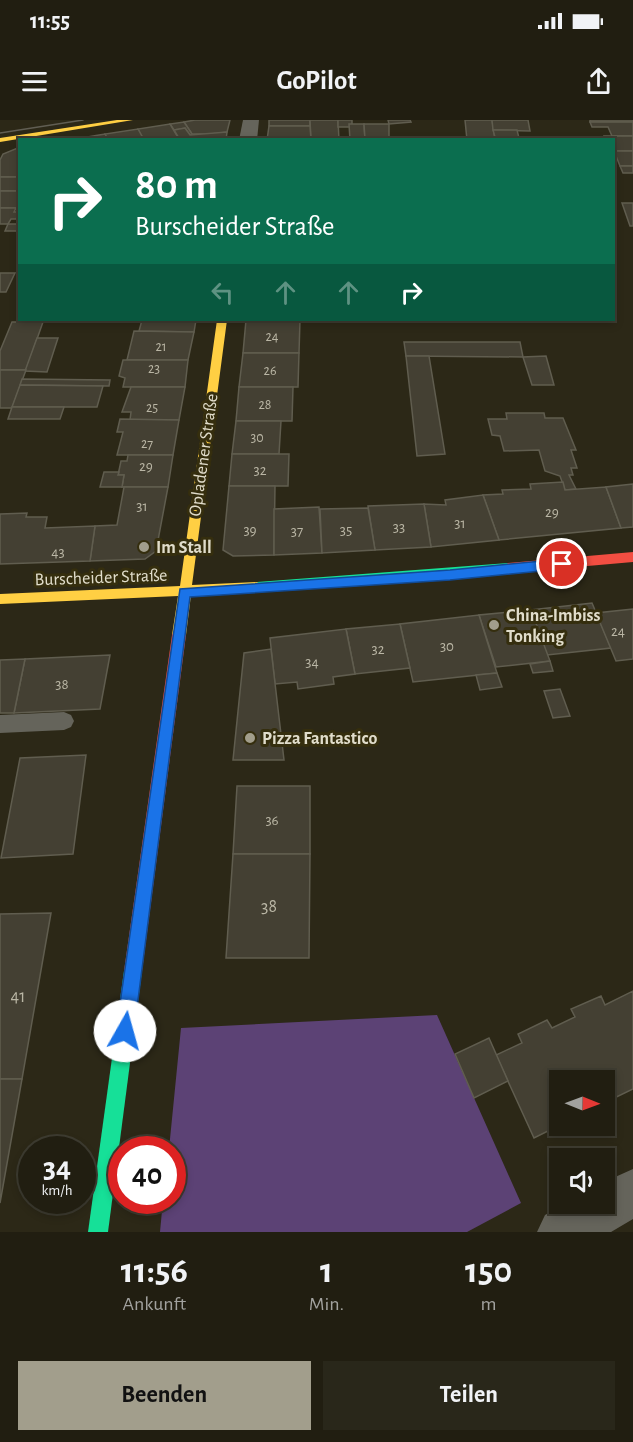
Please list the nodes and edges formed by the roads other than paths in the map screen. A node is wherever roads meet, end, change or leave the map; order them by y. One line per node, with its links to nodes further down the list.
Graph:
1 (130, 120): 4 (street)
2 (251, 120): 3 (street)
3 (248, 138)
4 (0, 140)
5 (222, 321): 7 (street, Opladener Straße)
6 (633, 557): 7 (street, Burscheider Straße)
7 (184, 592): 8 (street, Burscheider Straße); 12 (street, Opladener Straße)
8 (0, 599)
9 (64, 721): 10 (lane)
10 (0, 724)
11 (631, 1199): 13 (street)
12 (98, 1232)
13 (562, 1232)

